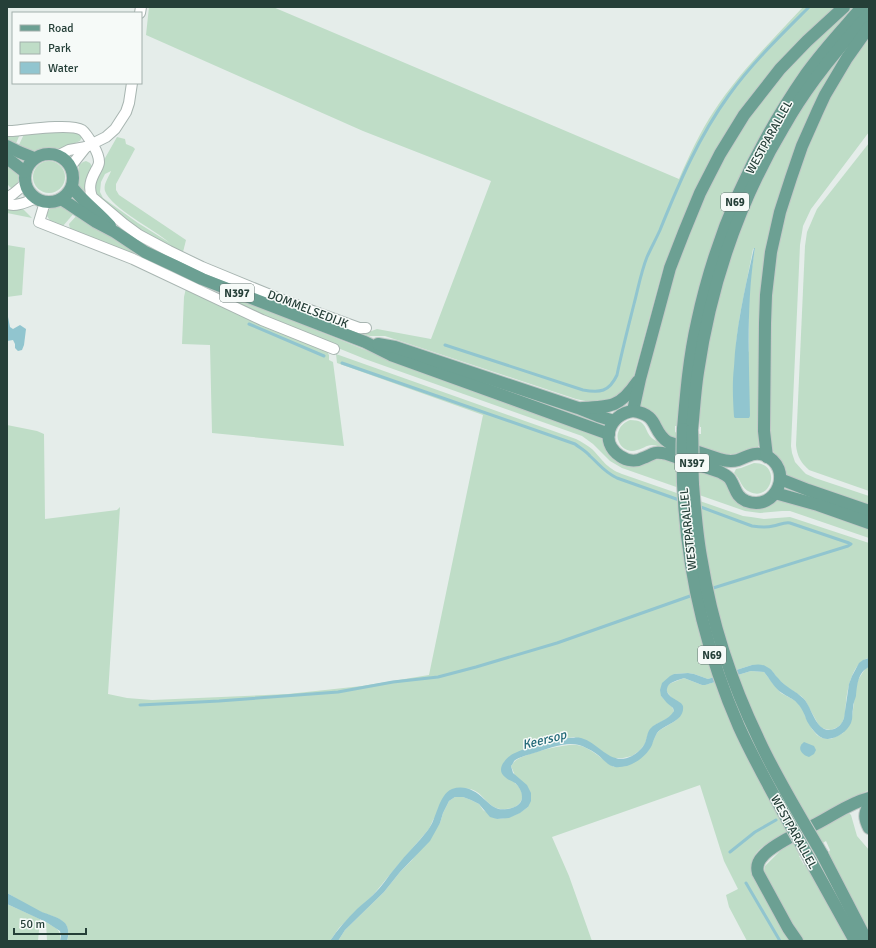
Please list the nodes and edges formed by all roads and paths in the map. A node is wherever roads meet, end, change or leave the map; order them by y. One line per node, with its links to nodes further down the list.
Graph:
1 (844, 7): 23 (main road)
2 (862, 7): 27 (main road, WESTPARALLEL / N69)
3 (869, 14): 27 (main road, WESTPARALLEL / N69)
4 (869, 27): 29 (main road)
5 (132, 84): 8 (street)
6 (7, 131): 8 (street, DOMMELSEDIJK)
7 (7, 146): 11 (main road)
8 (89, 146): 9 (street); 12 (street); 20 (street, DOMMELSEDIJK)
9 (59, 155): 11 (main road); 12 (main road)
10 (7, 158): 13 (main road)
11 (34, 158): 13 (main road)
12 (71, 166): 14 (main road)
13 (25, 178): 15 (street); 17 (main road)
14 (72, 187): 16 (main road); 19 (main road, DOMMELSEDIJK / N397)
15 (7, 198)
16 (61, 199): 17 (main road); 19 (main road, DOMMELSEDIJK / N397)
17 (41, 200): 18 (street); 22 (street)
18 (7, 204)
19 (115, 232): 21 (main road, DOMMELSEDIJK / N397)
20 (366, 328)
21 (365, 342): 24 (main road, DOMMELSEDIJK / N397); 28 (main road, DOMMELSEDIJK / N397)
22 (334, 349)
23 (640, 378): 24 (main road); 25 (main road)
24 (578, 408): 26 (main road, DOMMELSEDIJK / N397)
25 (633, 411): 26 (main road); 29 (main road, N397)
26 (614, 421): 28 (main road)
27 (688, 430): 38 (main road, WESTPARALLEL / N69, bridge); 39 (main road, WESTPARALLEL / N69, bridge)
28 (609, 434): 31 (main road, N397)
29 (768, 457): 30 (main road)
30 (780, 479): 31 (main road); 32 (main road)
31 (775, 494): 33 (main road)
32 (869, 511)
33 (869, 523)
34 (869, 798): 37 (main road)
35 (869, 805): 36 (main road)
36 (869, 828)
37 (796, 941)
38 (855, 941)
39 (867, 941)

